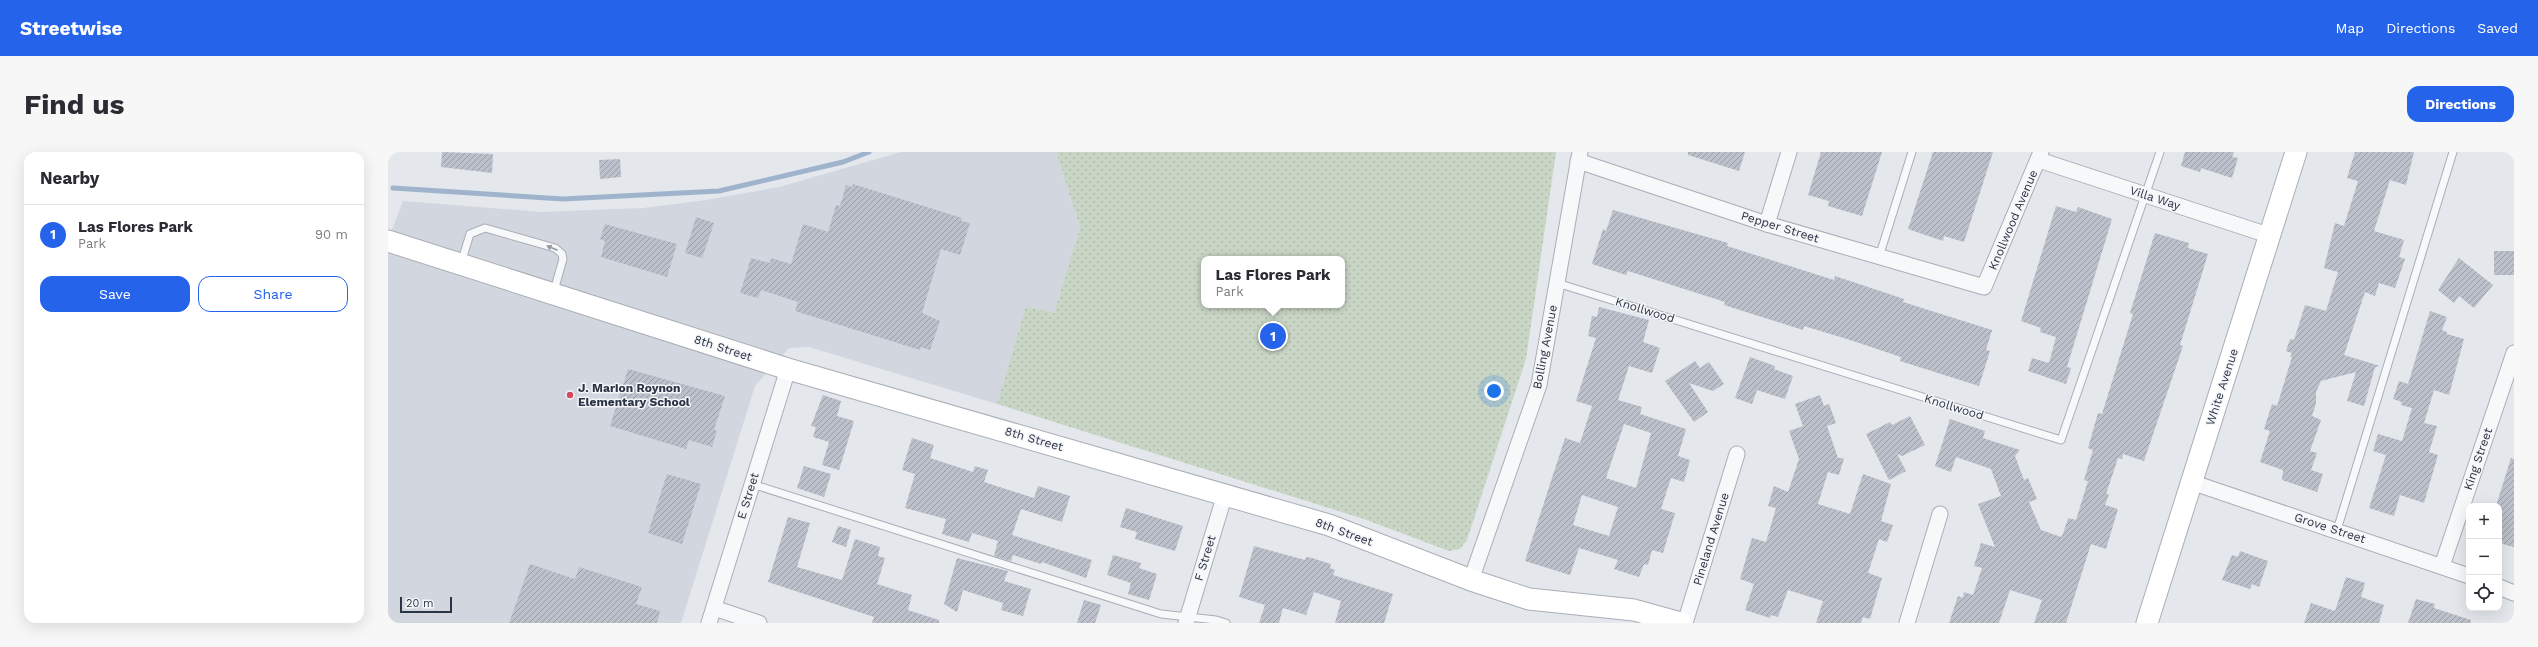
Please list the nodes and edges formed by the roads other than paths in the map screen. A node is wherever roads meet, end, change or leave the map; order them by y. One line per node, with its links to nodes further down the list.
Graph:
1 (1789, 152): 9 (street)
2 (1912, 152): 12 (lane)
3 (2160, 152): 8 (lane, Knollwood)
4 (2296, 152): 10 (street, White Avenue)
5 (2453, 152): 24 (lane)
6 (1579, 156): 9 (street, Pepper Street); 14 (street, Bolling Avenue)
7 (2040, 156): 8 (street, Villa Way); 15 (street, Knollwood Avenue)
8 (2147, 196): 10 (street, Villa Way); 14 (lane, Knollwood)
9 (1767, 224): 12 (street, Pepper Street)
10 (2271, 236): 20 (street, White Avenue)
11 (388, 240): 13 (street, 8th Street)
12 (1879, 257): 15 (street, Pepper Street)
13 (461, 264): 16 (street, 8th Street); 16 (lane, one-way to 13)
14 (1557, 283): 27 (street, Bolling Avenue)
15 (1984, 287)
16 (554, 294): 18 (street, 8th Street)
17 (2514, 353): 25 (street, King Street)
18 (788, 369): 21 (street, E Street); 22 (street, 8th Street)
19 (1737, 454): 36 (street, Pineland Avenue)
20 (2191, 482): 24 (street, Grove Street); 38 (street, White Avenue)
21 (752, 484): 30 (street, E Street); 31 (lane)
22 (1225, 494): 27 (street, 8th Street); 31 (street, F Street)
23 (1940, 514): 37 (street)
24 (2337, 530): 25 (street, Grove Street)
25 (2442, 566): 26 (street, Grove Street)
26 (2466, 575)
27 (1471, 580): 35 (street, 8th Street)
28 (2502, 588): 29 (street)
29 (2514, 593)
30 (714, 608): 32 (street, E Street); 33 (street)
31 (1187, 620): 34 (lane)
32 (710, 623)
33 (759, 623)
34 (1226, 623)
35 (1681, 623)
36 (1685, 623)
37 (1906, 623)
38 (2147, 623)

